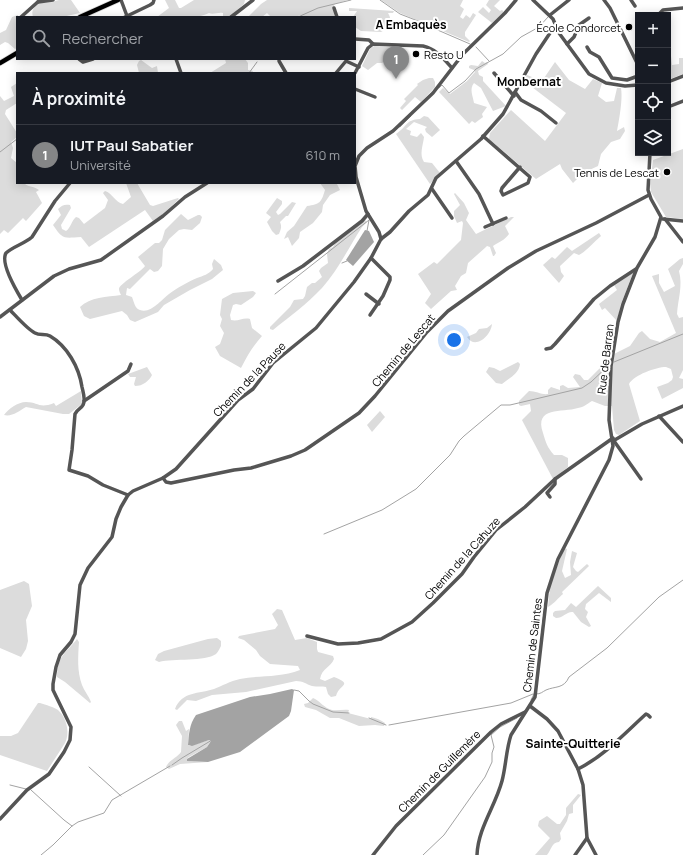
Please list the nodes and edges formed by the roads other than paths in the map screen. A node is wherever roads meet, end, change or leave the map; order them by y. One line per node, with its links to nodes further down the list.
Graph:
1 (53, 0): 10 (street)
2 (120, 0): 18 (main road); 19 (street)
3 (154, 0): 20 (street)
4 (253, 0): 11 (street)
5 (516, 0): 37 (street)
6 (533, 0): 16 (street)
7 (570, 0): 16 (street)
8 (604, 0): 30 (street)
9 (631, 0): 12 (street)
10 (39, 1): 17 (street)
11 (248, 1): 21 (street)
12 (635, 6)
13 (334, 8): 22 (street)
14 (683, 8): 15 (street)
15 (662, 12)
16 (550, 15): 24 (street)
17 (21, 16)
18 (82, 16)
19 (126, 16)
20 (128, 16)
21 (231, 16)
22 (337, 16)
23 (589, 18): 27 (street)
24 (556, 24): 27 (street); 50 (street)
25 (356, 39): 26 (street)
26 (373, 44): 36 (street); 37 (street)
27 (567, 44): 48 (street)
28 (587, 47): 45 (street)
29 (16, 54): 35 (main road)
30 (635, 59)
31 (80, 60): 32 (street)
32 (90, 60)
33 (176, 60): 38 (street)
34 (279, 61): 39 (street)
35 (0, 63)
36 (359, 67): 40 (street); 41 (street)
37 (452, 68): 63 (street)
38 (181, 72)
39 (285, 72)
40 (337, 72)
41 (356, 72)
42 (494, 73): 50 (street)
43 (635, 77): 45 (street)
44 (682, 78): 46 (street)
45 (631, 79): 48 (street)
46 (671, 81)
47 (635, 85): 48 (street)
48 (630, 86)
49 (356, 89): 51 (street)
50 (514, 94): 54 (street); 55 (street)
51 (375, 97)
52 (683, 101): 53 (street)
53 (671, 106)
54 (556, 123)
55 (483, 136): 57 (street); 58 (street)
56 (650, 156): 62 (street)
57 (456, 161): 61 (street); 68 (street)
58 (520, 167): 58 (street)
59 (69, 184): 76 (street)
60 (205, 184): 76 (street)
61 (432, 189): 64 (street); 70 (street)
62 (649, 195): 66 (street); 88 (street, Chemin de Lescat)
63 (368, 214): 70 (street); 74 (street)
64 (452, 218)
65 (506, 218): 68 (street)
66 (663, 218): 67 (street); 71 (street); 73 (street, Rue de Barran)
67 (683, 221)
68 (493, 224): 69 (street)
69 (485, 227)
70 (381, 239): 72 (street, Chemin de la Pause)
71 (683, 242)
72 (371, 258): 77 (street); 88 (street, Chemin de la Pause)
73 (637, 268): 81 (street); 86 (street, Rue de Barran)
74 (278, 281)
75 (366, 294): 77 (street)
76 (22, 300): 78 (street)
77 (379, 304): 79 (street)
78 (10, 310): 80 (street); 83 (street)
79 (370, 315)
80 (0, 317)
81 (546, 349)
82 (131, 364): 83 (street)
83 (84, 401): 91 (street)
84 (683, 406): 85 (street, Chemin de la Cahuze)
85 (660, 416): 86 (street, Chemin de la Cahuze); 87 (street)
86 (613, 440): 89 (street, Chemin de la Cahuze); 90 (street); 94 (street, Chemin de Saintes)
87 (683, 442)
88 (163, 478): 91 (street, Chemin de la Pause)
89 (555, 479): 92 (street); 93 (street, Chemin de la Cahuze)
90 (641, 479)
91 (128, 495): 98 (street)
92 (550, 497)
93 (307, 636)
94 (530, 706): 95 (street, Chemin de Saintes); 97 (street)
95 (526, 712): 100 (street, Chemin de Guillemère); 101 (street, Chemin de Saintes)
96 (650, 717): 97 (street)
97 (578, 769): 99 (street)
98 (0, 819)
99 (587, 838): 102 (street); 103 (street)
100 (373, 855)
101 (477, 855)
102 (575, 855)
103 (596, 855)

